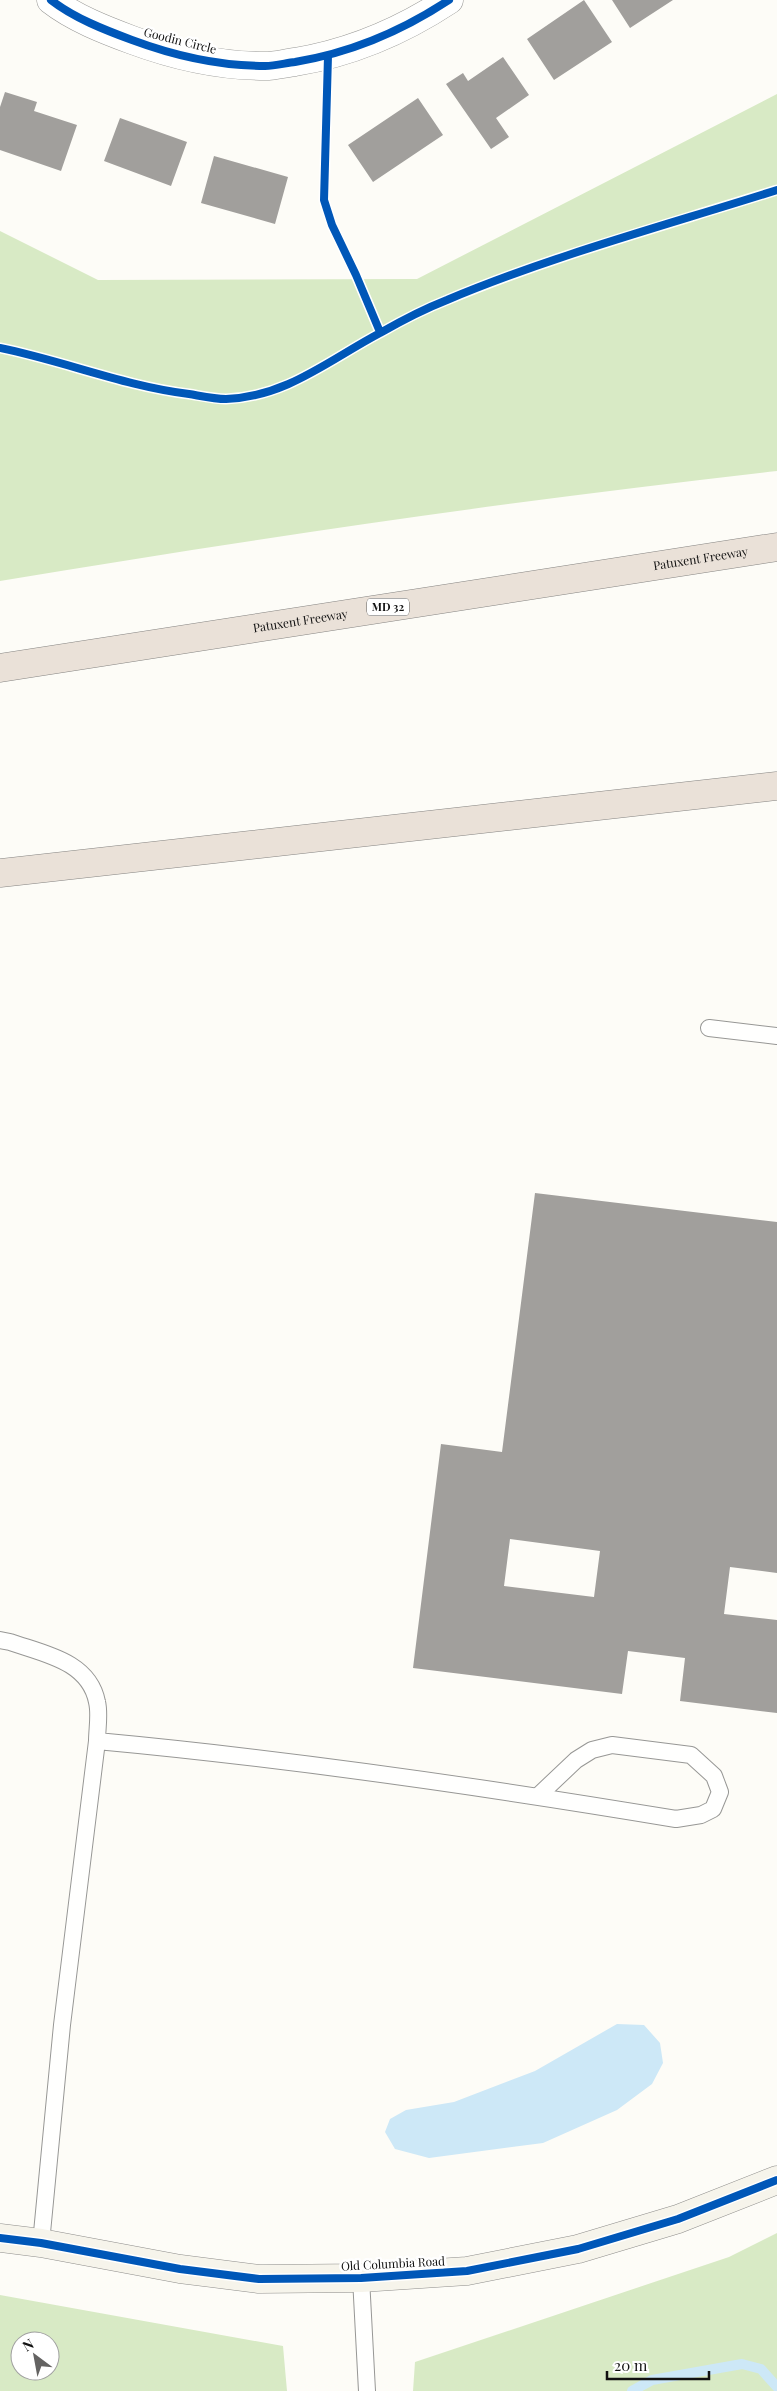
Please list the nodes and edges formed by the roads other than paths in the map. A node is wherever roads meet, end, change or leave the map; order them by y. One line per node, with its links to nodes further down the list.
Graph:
1 (51, 0): 2 (street, Goodin Circle)
2 (448, 0)
3 (777, 547): 4 (highway, Patuxent Freeway / MD 32)
4 (0, 668)
5 (777, 786): 6 (highway)
6 (0, 874)
7 (710, 1028): 8 (lane)
8 (777, 1036)
9 (0, 1640): 10 (lane)
10 (97, 1741): 11 (lane); 15 (lane)
11 (538, 1796): 11 (lane)
12 (777, 2180): 16 (street, Old Columbia Road)
13 (0, 2225): 15 (street, Old Columbia Road)
14 (0, 2238): 15 (street, Old Columbia Road)
15 (41, 2243): 16 (street, Old Columbia Road)
16 (361, 2278): 17 (lane)
17 (367, 2391)

